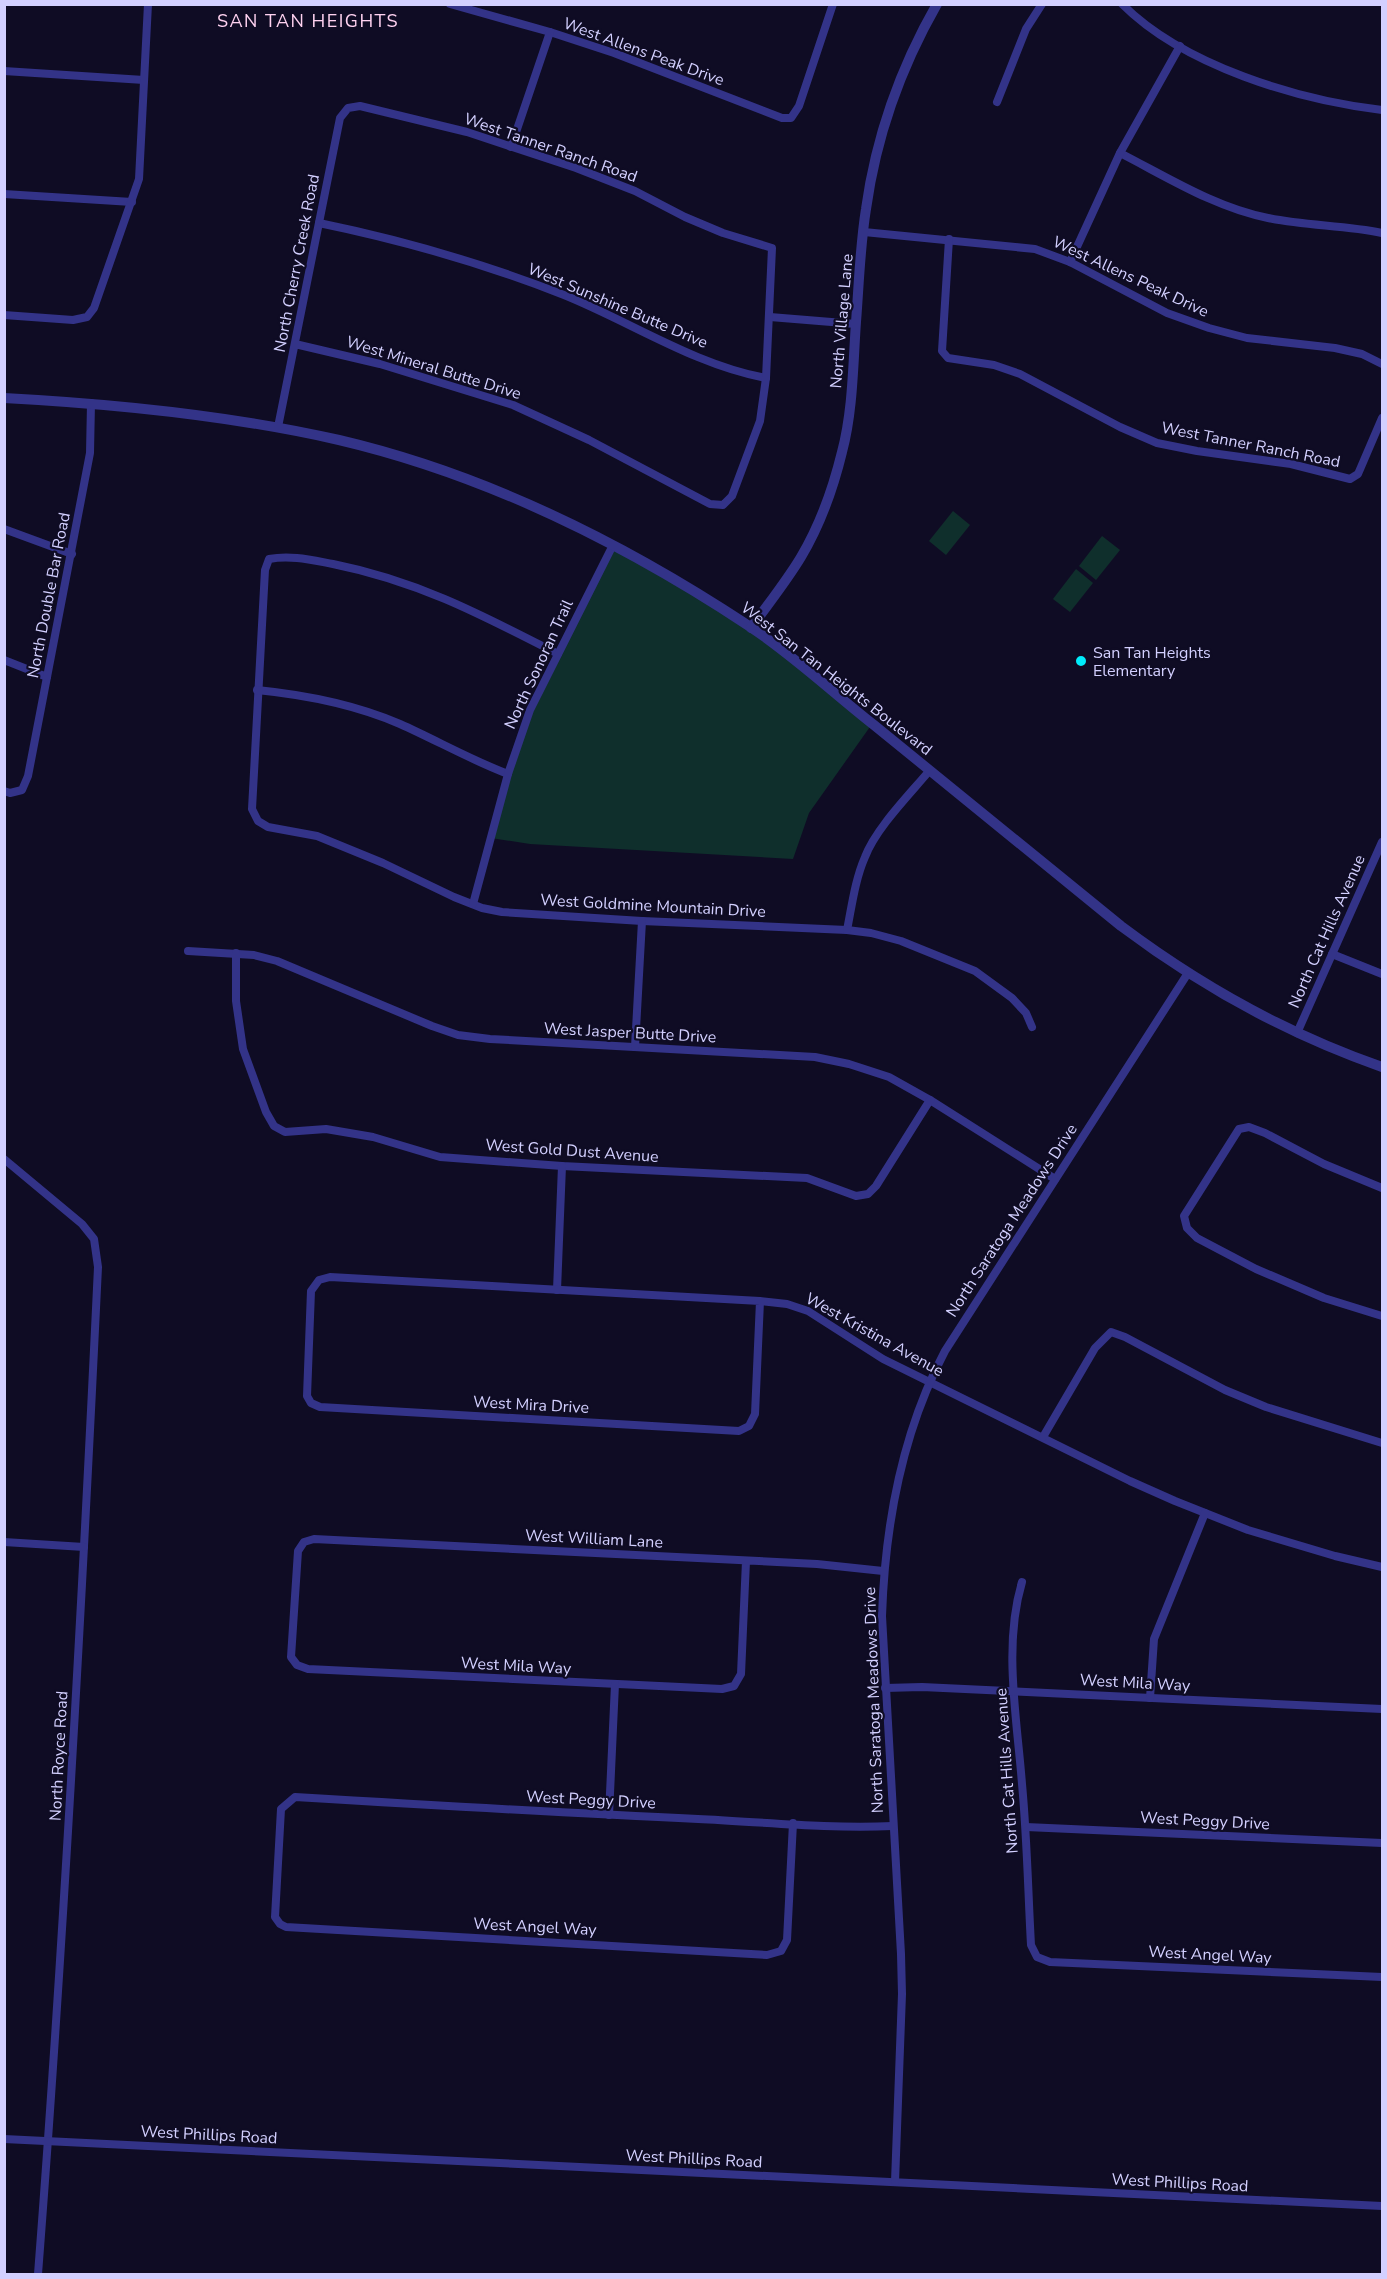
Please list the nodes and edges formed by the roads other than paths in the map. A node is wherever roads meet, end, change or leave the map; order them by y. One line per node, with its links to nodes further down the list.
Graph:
1 (147, 4): 11 (street)
2 (450, 4): 8 (street, West Allens Peak Drive)
3 (822, 4): 7 (street)
4 (937, 4): 20 (street, North Village Lane)
5 (1042, 4): 12 (street)
6 (1122, 4): 9 (street)
7 (832, 6): 8 (street, West Allens Peak Drive)
8 (550, 32): 15 (street)
9 (1180, 46): 14 (street); 16 (street)
10 (4, 71): 11 (street)
11 (144, 80): 18 (street)
12 (997, 102)
13 (348, 108): 15 (street, West Tanner Ranch Road); 19 (street, North Cherry Creek Road)
14 (1383, 111)
15 (511, 147): 25 (street, West Tanner Ranch Road)
16 (1120, 153): 21 (street); 23 (street)
17 (4, 194): 18 (street)
18 (132, 202): 24 (street)
19 (319, 223): 27 (street, North Cherry Creek Road); 29 (street, West Sunshine Butte Drive)
20 (864, 232): 22 (street, West Allens Peak Drive); 26 (street, North Village Lane)
21 (1383, 233)
22 (950, 239): 23 (street, West Allens Peak Drive); 32 (street, West Tanner Ranch Road)
23 (1070, 262): 28 (street, West Allens Peak Drive)
24 (4, 315)
25 (771, 317): 26 (street); 29 (street)
26 (856, 324): 37 (street, North Village Lane)
27 (295, 344): 29 (street, West Mineral Butte Drive); 33 (street, North Cherry Creek Road)
28 (1383, 364)
29 (766, 378)
30 (4, 398): 31 (street, West San Tan Heights Boulevard)
31 (91, 403): 33 (street, West San Tan Heights Boulevard); 36 (street, North Double Bar Road)
32 (1383, 418)
33 (278, 427): 35 (street, West San Tan Heights Boulevard)
34 (4, 529): 36 (street)
35 (613, 545): 37 (street, West San Tan Heights Boulevard); 38 (street, North Sonoran Trail)
36 (72, 554): 40 (street, North Double Bar Road)
37 (751, 628): 42 (street, West San Tan Heights Boulevard)
38 (558, 654): 41 (street); 43 (street, North Sonoran Trail)
39 (4, 660): 40 (street)
40 (47, 677): 44 (street, North Double Bar Road)
41 (257, 690): 43 (street); 46 (street, West Goldmine Mountain Drive)
42 (930, 770): 48 (street); 52 (street, West San Tan Heights Boulevard)
43 (508, 774): 46 (street, North Sonoran Trail)
44 (4, 791)
45 (1382, 843): 51 (street, North Cat Hills Avenue)
46 (473, 904): 47 (street, West Goldmine Mountain Drive)
47 (642, 921): 48 (street, West Goldmine Mountain Drive); 56 (street)
48 (847, 930): 54 (street, West Goldmine Mountain Drive)
49 (188, 951): 50 (street, West Jasper Butte Drive)
50 (236, 953): 56 (street, West Jasper Butte Drive); 60 (street, West Gold Dust Avenue)
51 (1332, 954): 53 (street); 55 (street, North Cat Hills Avenue)
52 (1188, 973): 55 (street, West San Tan Heights Boulevard); 61 (street, North Saratoga Meadows Drive)
53 (1383, 974)
54 (1032, 1028)
55 (1297, 1033): 57 (street, West San Tan Heights Boulevard)
56 (635, 1047): 58 (street, West Jasper Butte Drive)
57 (1383, 1067)
58 (930, 1100): 60 (street, West Gold Dust Avenue); 61 (street, West Jasper Butte Drive)
59 (4, 1159): 72 (street, North Royce Road)
60 (562, 1166): 63 (street)
61 (1055, 1179): 66 (street, North Saratoga Meadows Drive)
62 (1383, 1188): 65 (street)
63 (557, 1290): 64 (street, West Kristina Avenue); 67 (street, West Kristina Avenue)
64 (760, 1301): 66 (street, West Kristina Avenue); 67 (street, West Mira Drive)
65 (1383, 1316)
66 (929, 1382): 68 (street, West Kristina Avenue); 75 (street, North Saratoga Meadows Drive)
67 (310, 1403)
68 (1043, 1437): 69 (street); 70 (street, West Kristina Avenue)
69 (1383, 1443)
70 (1205, 1513): 74 (street, West Kristina Avenue); 81 (street)
71 (4, 1542): 72 (street)
72 (84, 1547): 92 (street, North Royce Road)
73 (746, 1561): 75 (street, West William Lane); 77 (street, West William Lane); 78 (street, West Mila Way)
74 (1383, 1567)
75 (883, 1571): 79 (street, North Saratoga Meadows Drive)
76 (1022, 1582): 80 (street, North Cat Hills Avenue)
77 (297, 1665): 78 (street, West Mila Way)
78 (615, 1684): 83 (street)
79 (885, 1688): 80 (street, West Mila Way); 85 (street, North Saratoga Meadows Drive)
80 (1014, 1691): 81 (street, West Mila Way); 86 (street, North Cat Hills Avenue)
81 (1150, 1698): 82 (street, West Mila Way)
82 (1383, 1709)
83 (609, 1815): 84 (street, West Peggy Drive); 88 (street, West Peggy Drive)
84 (793, 1823): 85 (street, West Peggy Drive); 88 (street, West Angel Way)
85 (893, 1826): 93 (street, North Saratoga Meadows Drive)
86 (1026, 1827): 87 (street, West Peggy Drive); 89 (street, North Cat Hills Avenue)
87 (1383, 1843)
88 (286, 1927)
89 (1037, 1956): 90 (street, West Angel Way)
90 (1383, 1977)
91 (4, 2139): 92 (street, West Phillips Road)
92 (48, 2142): 93 (street, West Phillips Road); 95 (street, North Royce Road)
93 (895, 2182): 94 (street, West Phillips Road)
94 (1383, 2206)
95 (38, 2274)

